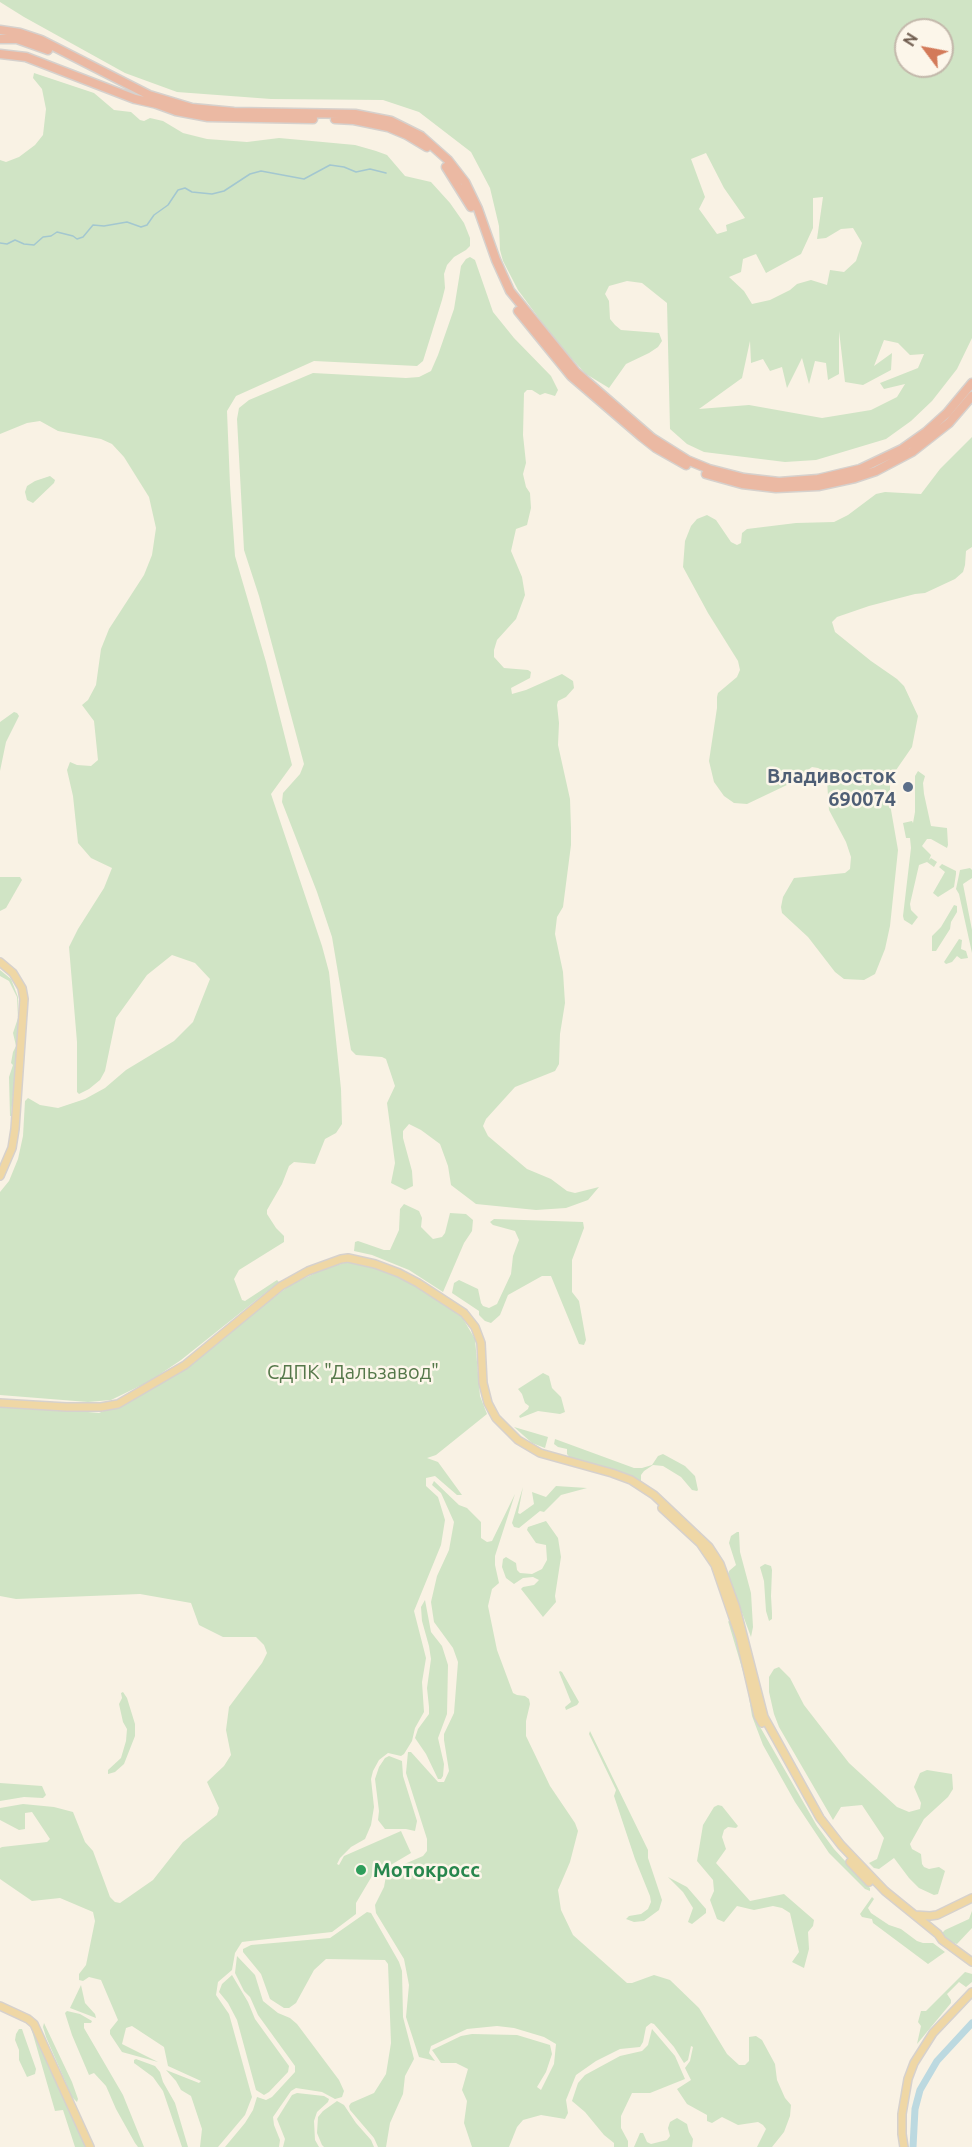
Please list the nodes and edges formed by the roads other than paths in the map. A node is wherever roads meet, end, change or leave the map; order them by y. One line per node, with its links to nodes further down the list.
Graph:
1 (0, 30): 5 (highway)
2 (0, 39): 4 (highway)
3 (0, 54): 4 (highway)
4 (157, 104): 6 (highway)
5 (972, 383)
6 (972, 396)
7 (0, 962): 8 (main road)
8 (0, 1176)
9 (0, 1404): 10 (main road)
10 (539, 1455): 12 (main road); 14 (main road)
11 (972, 1898): 13 (main road)
12 (913, 1914): 13 (main road); 14 (main road)
13 (937, 1915): 14 (main road); 15 (main road)
14 (926, 1927): 15 (main road)
15 (939, 1936): 16 (main road)
16 (972, 1962)
17 (972, 1992): 20 (main road)
18 (0, 2006): 19 (main road)
19 (90, 2147)
20 (904, 2147)

